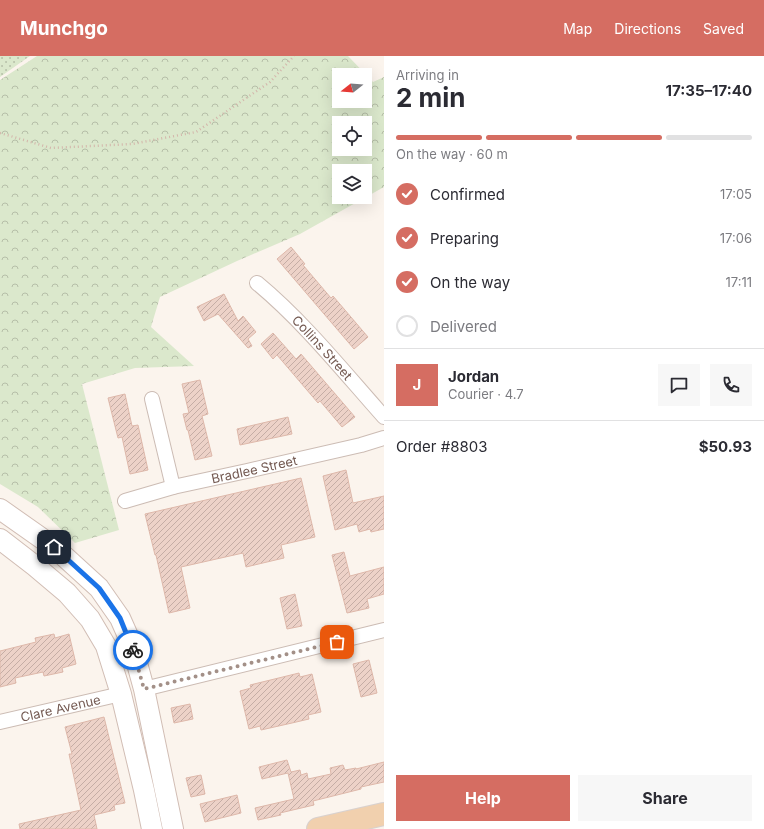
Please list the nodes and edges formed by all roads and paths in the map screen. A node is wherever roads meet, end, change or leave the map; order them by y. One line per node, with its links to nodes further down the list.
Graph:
1 (294, 56): 2 (path)
2 (0, 133)
3 (257, 284): 5 (street, Collins Street)
4 (152, 399): 7 (street)
5 (384, 417)
6 (384, 438): 7 (street, Bradlee Street)
7 (173, 487): 8 (street, Bradlee Street)
8 (125, 501)
9 (0, 509): 12 (main road)
10 (0, 539): 13 (main road)
11 (384, 630): 12 (street)
12 (144, 689): 17 (main road)
13 (121, 694): 14 (street, Clare Avenue); 16 (main road)
14 (0, 722)
15 (384, 814): 18 (main road)
16 (152, 829)
17 (173, 829)
18 (318, 829)

